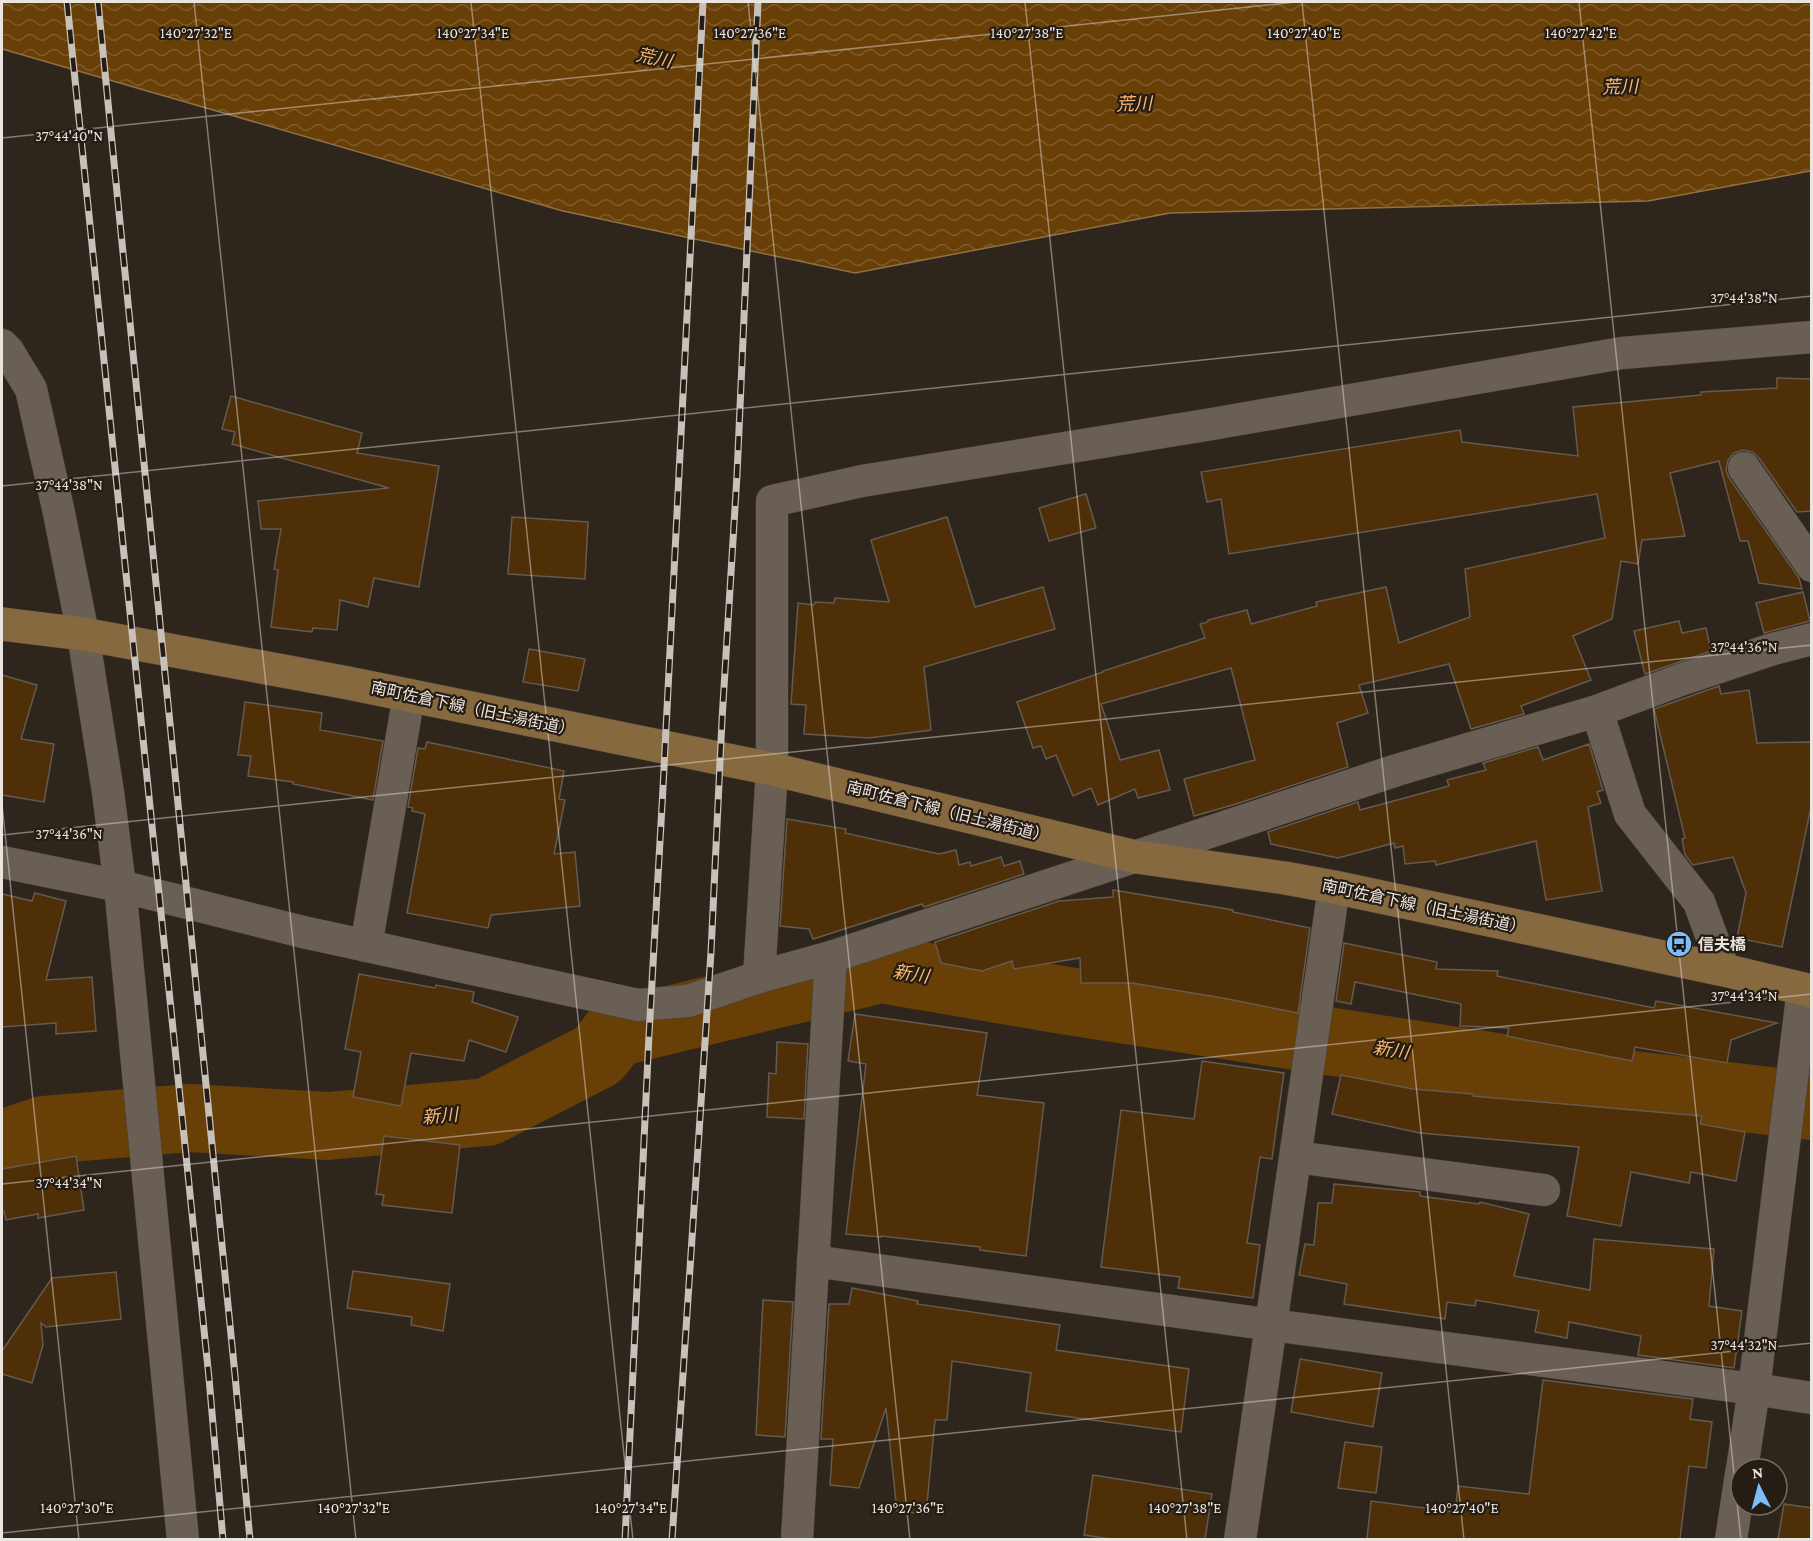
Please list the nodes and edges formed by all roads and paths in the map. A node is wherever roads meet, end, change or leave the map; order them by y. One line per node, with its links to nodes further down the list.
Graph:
1 (1812, 337): 10 (street)
2 (2, 345): 6 (street)
3 (1744, 468): 4 (street)
4 (1812, 566)
5 (2, 624): 6 (street, 南町佐倉下線（旧土湯街道）)
6 (83, 634): 8 (street, 南町佐倉下線（旧土湯街道）); 13 (street)
7 (1812, 639): 9 (street)
8 (409, 695): 10 (street, 南町佐倉下線（旧土湯街道）); 15 (street)
9 (1597, 711): 11 (street); 17 (street)
10 (772, 769): 11 (street, 南町佐倉下線（旧土湯街道）); 18 (street)
11 (1136, 857): 14 (street, 南町佐倉下線（旧土湯街道）); 16 (street)
12 (2, 862): 13 (street)
13 (120, 886): 15 (street); 28 (street)
14 (1334, 887): 17 (street, 南町佐倉下線（旧土湯街道）); 20 (street)
15 (366, 946): 18 (street)
16 (831, 957): 18 (street); 22 (street)
17 (1724, 970): 19 (street, 南町佐倉下線（旧土湯街道）)
18 (759, 977)
19 (1807, 990): 24 (street)
20 (1296, 1157): 21 (street); 23 (street)
21 (1544, 1190)
22 (813, 1261): 23 (street); 29 (street)
23 (1272, 1325): 24 (street); 30 (street)
24 (1755, 1389): 25 (street); 26 (street)
25 (1812, 1398)
26 (1744, 1457)
27 (1734, 1517): 31 (street)
28 (183, 1539)
29 (797, 1539)
30 (1240, 1539)
31 (1731, 1539)

